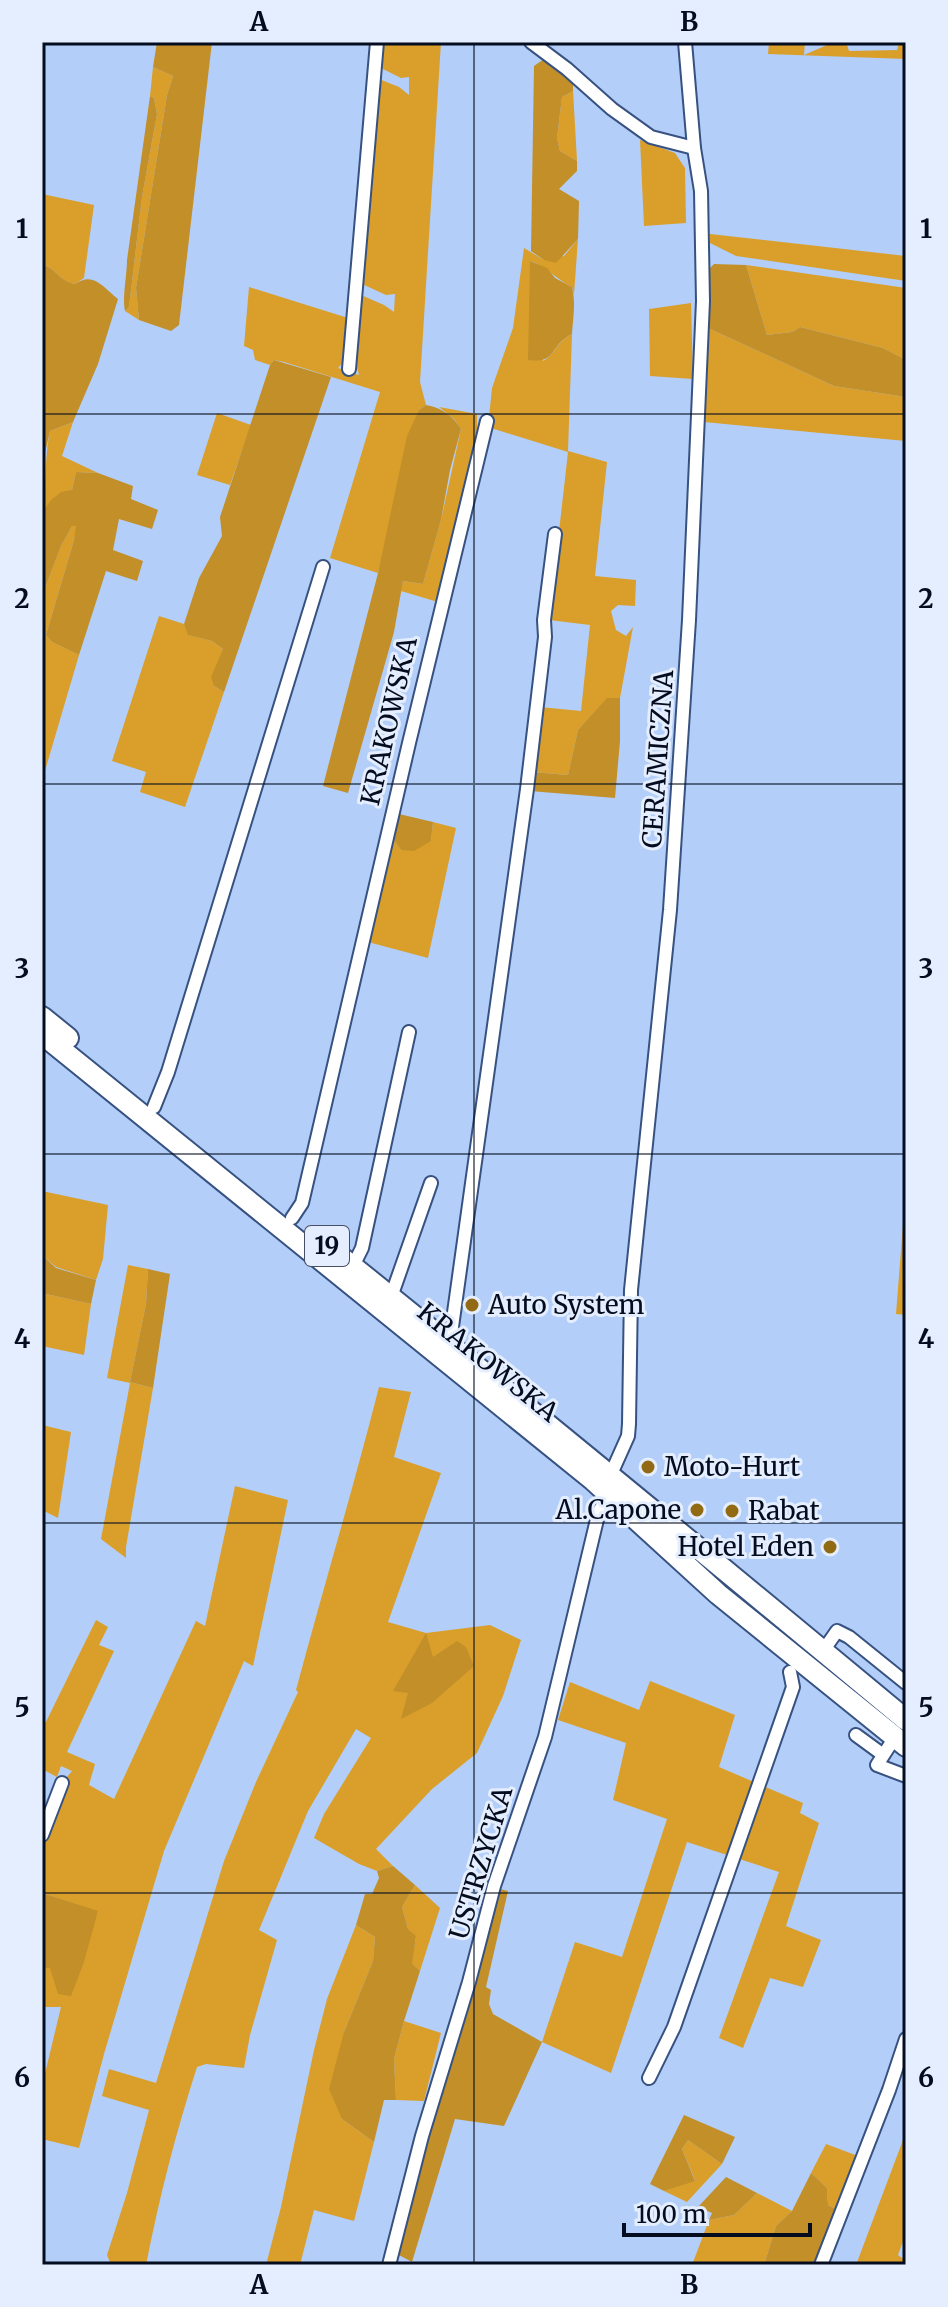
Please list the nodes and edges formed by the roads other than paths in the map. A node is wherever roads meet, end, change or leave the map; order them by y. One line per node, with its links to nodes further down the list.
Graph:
1 (377, 42): 5 (street)
2 (531, 42): 4 (street)
3 (685, 42): 4 (street, CERAMICZNA)
4 (694, 148): 18 (street, CERAMICZNA)
5 (349, 369)
6 (487, 421): 14 (street, KRAKOWSKA)
7 (555, 534): 17 (street, KRAKOWSKA)
8 (323, 567): 12 (street)
9 (42, 1017): 12 (main road, KRAKOWSKA / 19)
10 (409, 1032): 15 (street)
11 (42, 1034): 18 (main road, KRAKOWSKA / 19)
12 (154, 1107): 14 (main road, KRAKOWSKA / 19)
13 (431, 1183): 16 (street)
14 (292, 1218): 15 (main road, KRAKOWSKA / 19)
15 (353, 1266): 16 (main road, KRAKOWSKA / 19)
16 (391, 1297): 17 (main road, KRAKOWSKA / 19)
17 (447, 1342): 18 (main road, KRAKOWSKA / 19)
18 (610, 1484): 19 (main road, KRAKOWSKA / 19); 22 (main road, KRAKOWSKA / 19); 30 (street, USTRZYCKA)
19 (823, 1651): 21 (street); 22 (main road, KRAKOWSKA / 19)
20 (790, 1672): 29 (street)
21 (906, 1683)
22 (902, 1734): 24 (street)
23 (856, 1735): 24 (street)
24 (882, 1754): 25 (street)
25 (906, 1776)
26 (62, 1783): 27 (street)
27 (42, 1835)
28 (906, 2039): 31 (street)
29 (649, 2078)
30 (389, 2265)
31 (821, 2265)

